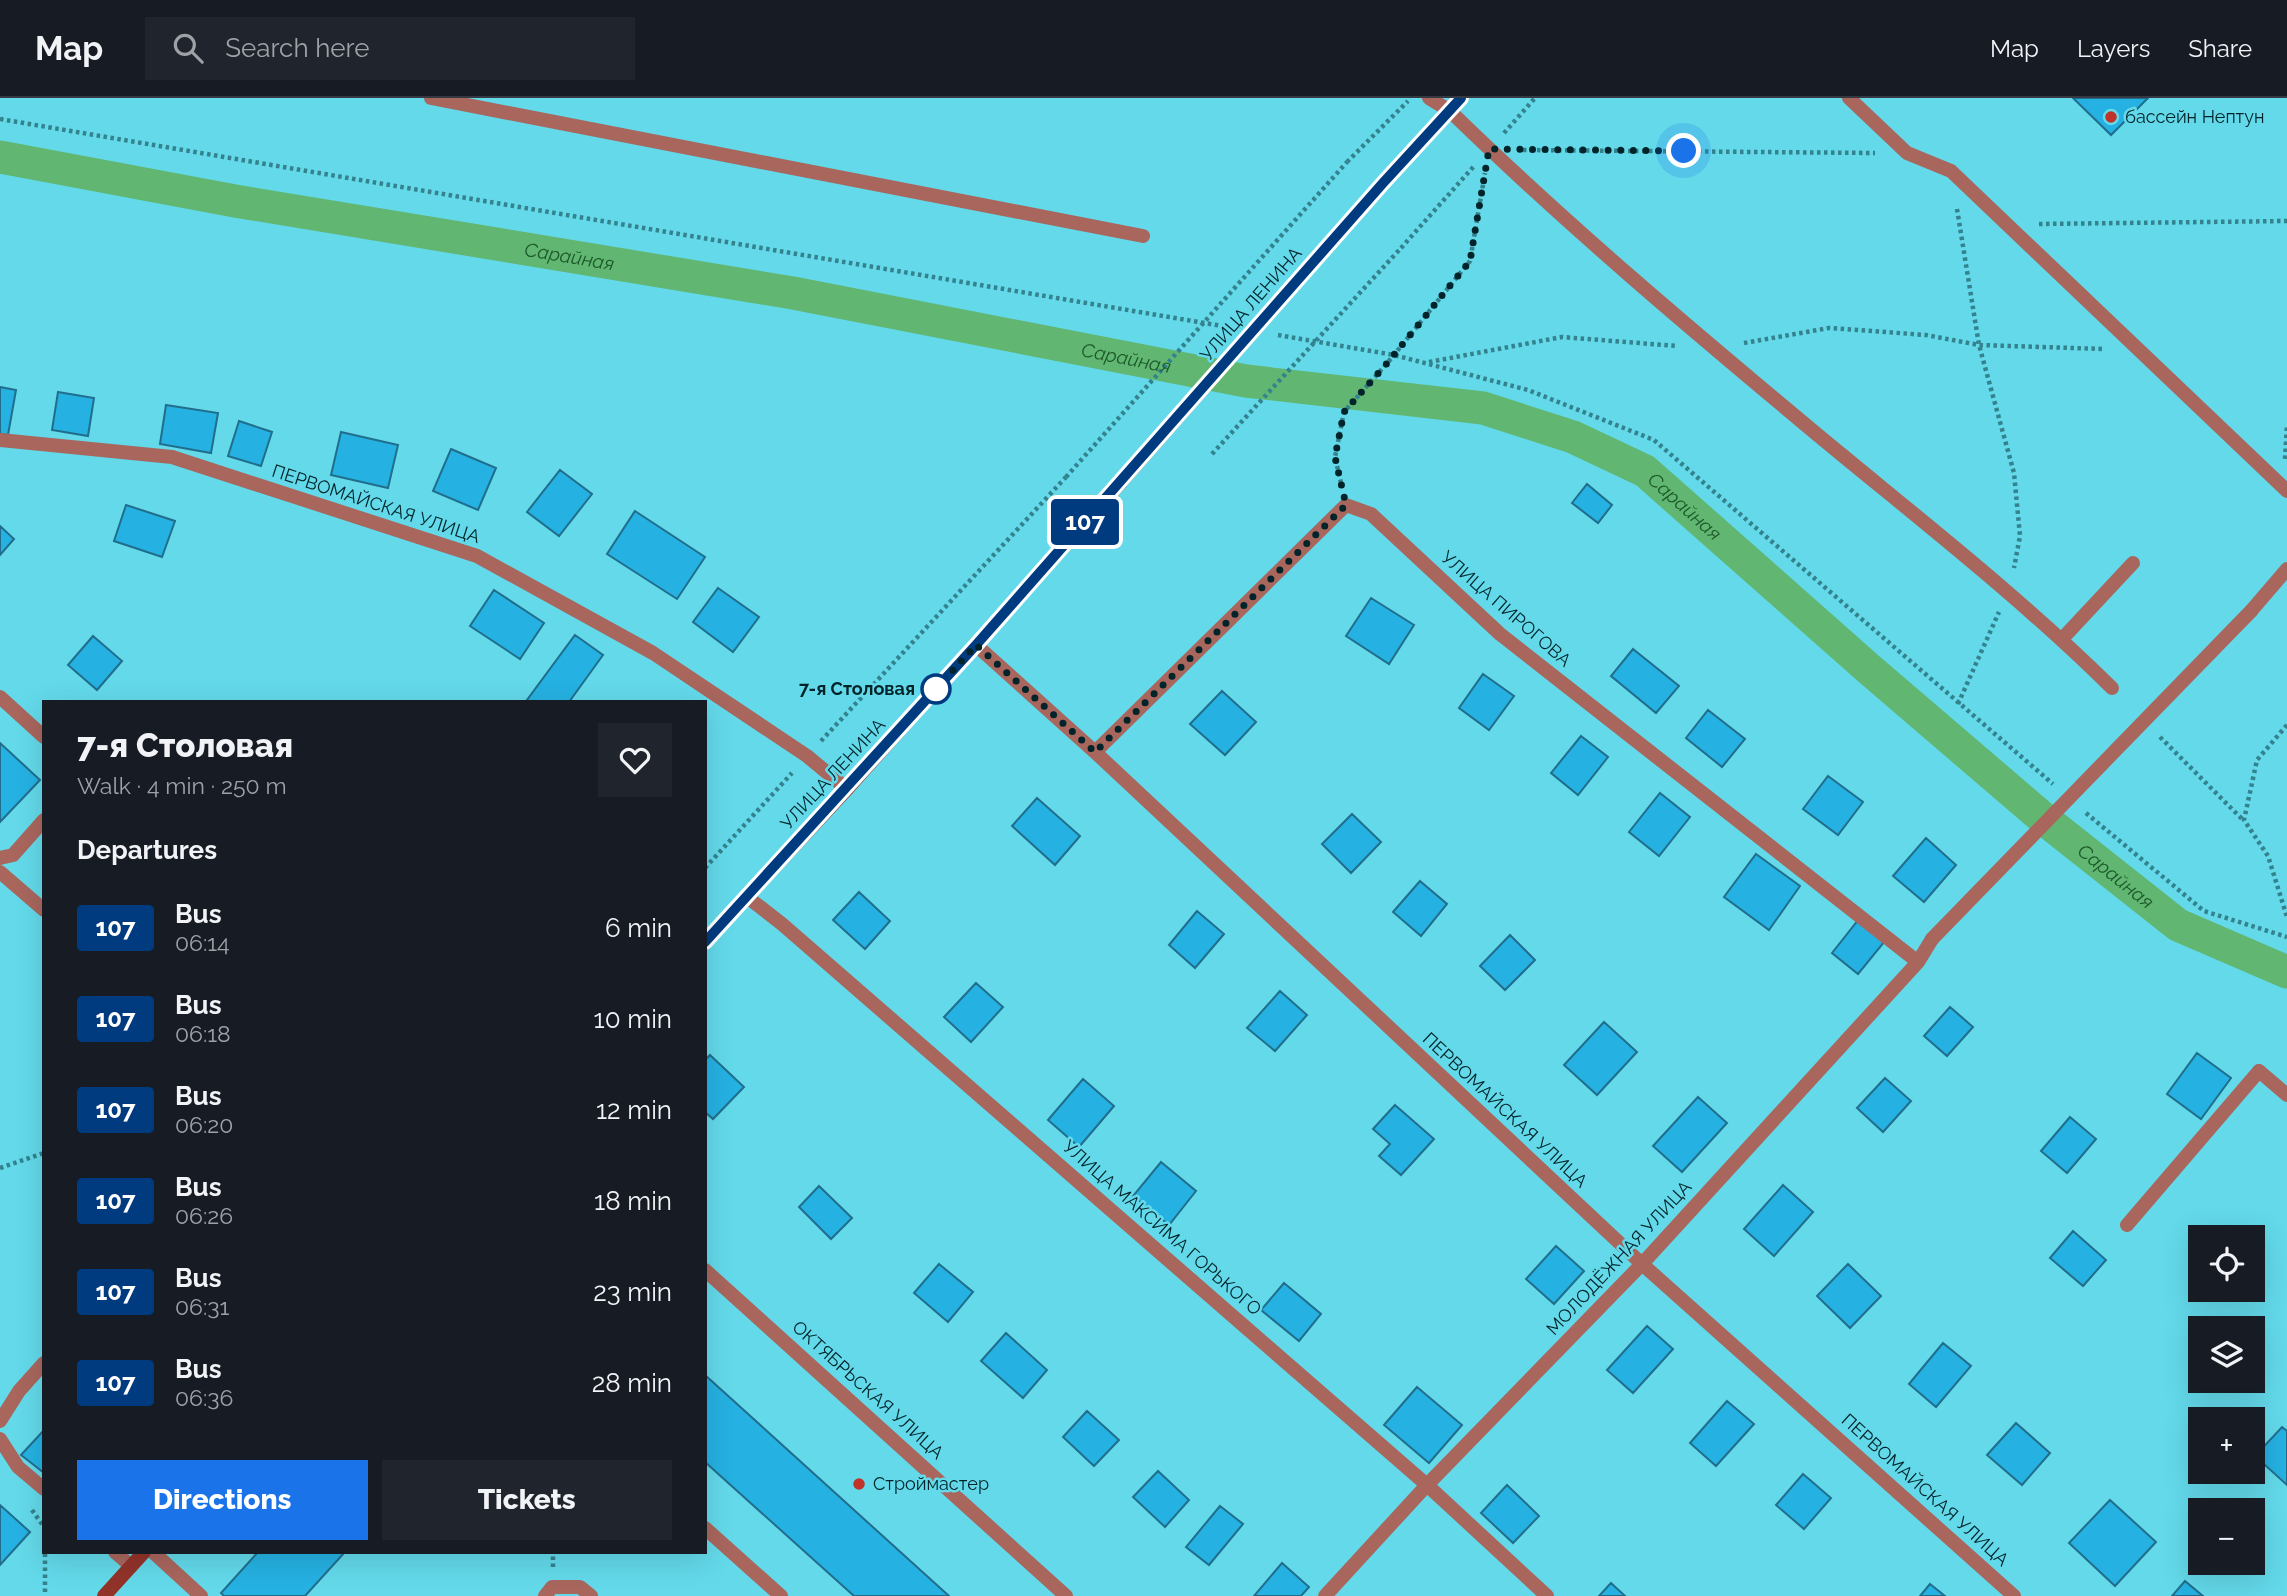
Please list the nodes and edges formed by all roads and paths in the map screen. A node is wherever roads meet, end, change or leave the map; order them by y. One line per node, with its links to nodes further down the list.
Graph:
1 (431, 98): 13 (street)
2 (1411, 98): 34 (path, bridge)
3 (1429, 98): 7 (street)
4 (1461, 98): 7 (main road, УЛИЦА ЛЕНИНА)
5 (1535, 98): 8 (path)
6 (1849, 98): 9 (street)
7 (1450, 111): 8 (street); 26 (main road, УЛИЦА ЛЕНИНА, bridge)
8 (1489, 149): 9 (path); 15 (street); 19 (path, bridge); 21 (path)
9 (1906, 153): 10 (street)
10 (1951, 171): 12 (street); 14 (path)
11 (2287, 221): 12 (path)
12 (2007, 225): 16 (street)
13 (1143, 236)
14 (1979, 345): 15 (path); 16 (path); 24 (path)
15 (1713, 348): 17 (path); 24 (street)
16 (2138, 350): 20 (street)
17 (1425, 363)
18 (0, 440): 34 (street, ПЕРВОМАЙСКАЯ УЛИЦА)
19 (1213, 454)
20 (2287, 491)
21 (1346, 505): 33 (street); 45 (street, УЛИЦА ПИРОГОВА)
22 (2133, 563): 25 (street)
23 (2287, 569): 45 (street, МОЛОДЁЖНАЯ УЛИЦА, bridge)
24 (2008, 592): 25 (street); 29 (path)
25 (2062, 639): 27 (street)
26 (976, 645): 33 (street, ПЕРВОМАЙСКАЯ УЛИЦА); 35 (main road, УЛИЦА ЛЕНИНА)
27 (2112, 688)
28 (0, 697): 31 (street)
29 (1958, 704)
30 (2287, 725): 36 (path)
31 (42, 735)
32 (2159, 735): 36 (path)
33 (1095, 752): 50 (street, ПЕРВОМАЙСКАЯ УЛИЦА)
34 (807, 756): 35 (street, ПЕРВОМАЙСКАЯ УЛИЦА); 39 (path)
35 (847, 789): 41 (main road, УЛИЦА ЛЕНИНА)
36 (2244, 820): 43 (path)
37 (42, 822): 38 (street)
38 (0, 858)
39 (707, 866)
40 (0, 872): 42 (street)
41 (746, 896): 44 (main road, УЛИЦА ЛЕНИНА); 55 (street, УЛИЦА МАКСИМА ГОРЬКОГО)
42 (42, 908)
43 (2287, 917)
44 (707, 940)
45 (1918, 962): 50 (street, МОЛОДЁЖНАЯ УЛИЦА)
46 (2287, 1095): 49 (street)
47 (42, 1154): 48 (path)
48 (0, 1168)
49 (2127, 1225)
50 (1642, 1264): 55 (street, МОЛОДЁЖНАЯ УЛИЦА); 72 (street, ПЕРВОМАЙСКАЯ УЛИЦА)
51 (707, 1272): 69 (street, ОКТЯБРЬСКАЯ УЛИЦА)
52 (42, 1365): 53 (street)
53 (0, 1421)
54 (0, 1439): 56 (street)
55 (1427, 1485): 70 (street, МОЛОДЁЖНАЯ УЛИЦА); 71 (street, УЛИЦА МАКСИМА ГОРЬКОГО)
56 (42, 1487)
57 (707, 1530): 68 (street)
58 (45, 1554): 63 (path)
59 (118, 1554): 62 (street)
60 (142, 1554): 62 (main road)
61 (154, 1554): 65 (street)
62 (131, 1566): 64 (main road)
63 (45, 1592)
64 (104, 1596)
65 (201, 1596)
66 (545, 1596): 67 (street)
67 (591, 1596)
68 (781, 1596)
69 (1066, 1596)
70 (1325, 1596)
71 (1547, 1596)
72 (2014, 1596)

